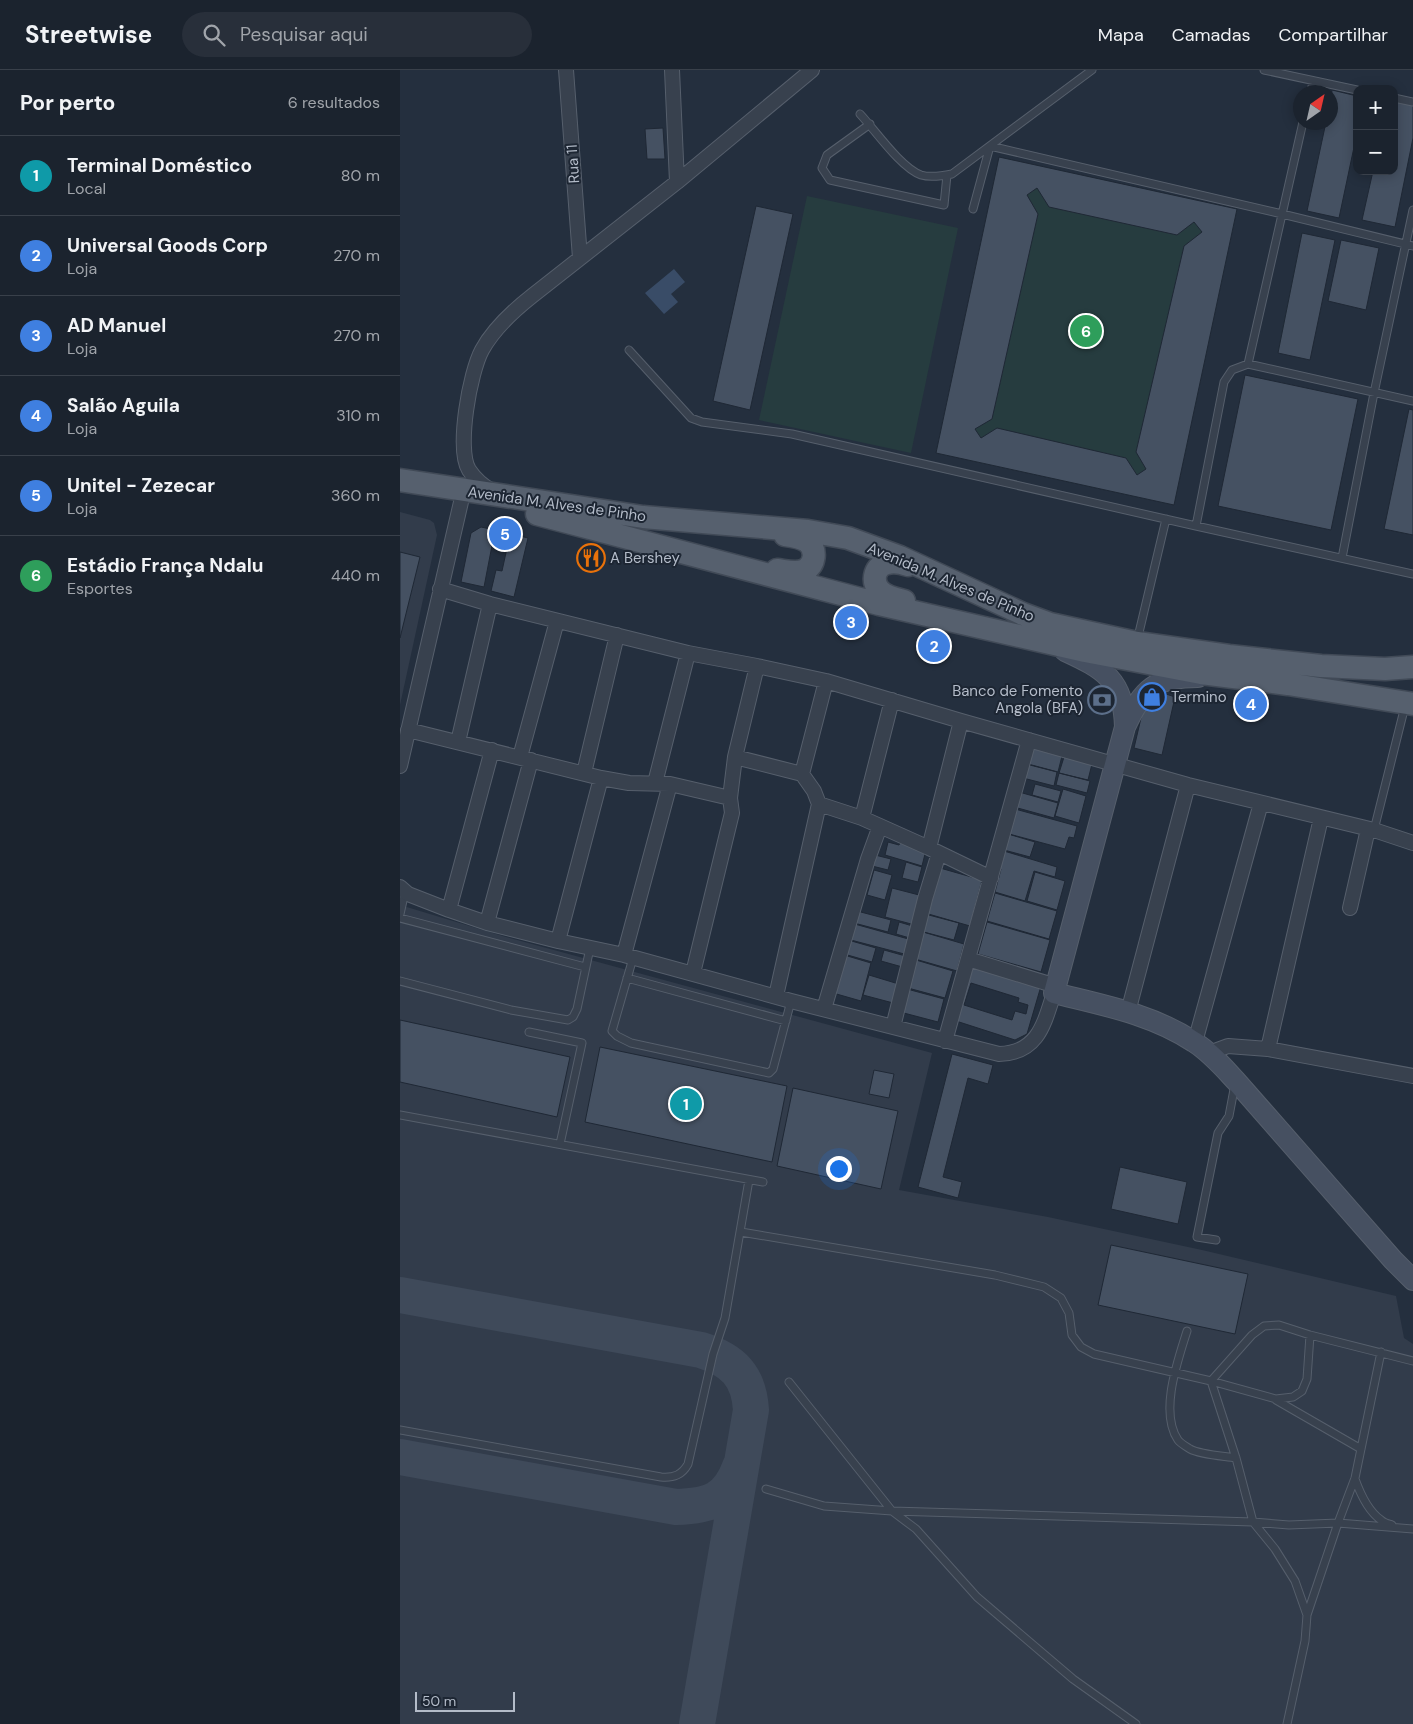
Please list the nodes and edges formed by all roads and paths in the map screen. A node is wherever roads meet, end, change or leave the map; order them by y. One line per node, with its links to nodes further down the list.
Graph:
1 (566, 70): 21 (street, Rua 11)
2 (672, 70): 16 (street)
3 (812, 70): 16 (street)
4 (1092, 70): 14 (lane)
5 (1264, 70): 6 (lane)
6 (1313, 81): 7 (lane); 8 (lane)
7 (1312, 85)
8 (1353, 89)
9 (1398, 99): 10 (lane)
10 (1413, 102)
11 (860, 114): 12 (lane)
12 (870, 124): 15 (lane); 15 (lane)
13 (1301, 130): 19 (lane)
14 (990, 146): 15 (lane); 17 (lane); 19 (lane)
15 (947, 175)
16 (677, 182): 21 (street)
17 (973, 209)
18 (1413, 210): 20 (lane)
19 (1282, 214): 20 (lane); 23 (lane)
20 (1409, 246): 24 (lane)
21 (580, 258): 28 (street)
22 (630, 350): 30 (lane)
23 (1248, 364): 24 (lane); 32 (lane)
24 (1374, 392): 25 (lane); 34 (lane)
25 (1413, 401)
26 (400, 480): 28 (main road, Avenida M. Alves de Pinho)
27 (400, 493): 29 (main road, Avenida M. Alves de Pinho)
28 (499, 496): 31 (main road, Avenida M. Alves de Pinho)
29 (461, 502): 33 (main road, Avenida M. Alves de Pinho); 36 (street)
30 (1166, 519): 32 (lane); 43 (lane)
31 (708, 523): 33 (main road); 37 (main road, Avenida M. Alves de Pinho)
32 (1196, 526): 34 (lane)
33 (697, 556): 40 (main road, Avenida M. Alves de Pinho)
34 (1342, 558): 35 (lane)
35 (1413, 574)
36 (440, 589): 38 (street); 53 (street)
37 (980, 595): 40 (main road); 43 (main road, Avenida M. Alves de Pinho)
38 (490, 604): 39 (street); 55 (street)
39 (557, 621): 41 (street); 58 (street)
40 (974, 625): 42 (main road, Avenida M. Alves de Pinho)
41 (617, 635): 44 (street); 61 (street)
42 (1031, 638): 47 (main road, Avenida M. Alves de Pinho); 52 (street)
43 (1136, 643): 46 (main road, Avenida M. Alves de Pinho)
44 (688, 653): 45 (street); 64 (street)
45 (757, 666): 48 (street); 57 (street)
46 (1413, 667)
47 (1234, 678): 50 (main road, Avenida M. Alves de Pinho); 52 (street)
48 (826, 681): 49 (street); 62 (street)
49 (892, 700): 51 (street); 70 (street)
50 (1409, 703): 73 (lane)
51 (961, 721): 54 (street); 75 (street)
52 (1125, 727): 59 (street)
53 (408, 730): 55 (street); 60 (street)
54 (1029, 740): 59 (street); 76 (street)
55 (458, 742): 56 (street)
56 (492, 750): 58 (street); 79 (street)
57 (735, 757): 62 (street); 67 (street)
58 (526, 759): 61 (street); 82 (street)
59 (1114, 764): 66 (street); 91 (street)
60 (400, 766)
61 (584, 773): 63 (street)
62 (802, 774): 69 (street)
63 (601, 778): 64 (street); 83 (street)
64 (654, 783): 65 (street)
65 (670, 784): 67 (street); 85 (street)
66 (1188, 785): 68 (street); 95 (street)
67 (730, 798): 88 (street)
68 (1261, 803): 71 (street); 100 (street)
69 (819, 804): 70 (street); 92 (street)
70 (862, 818): 72 (street)
71 (1321, 818): 73 (street); 101 (street)
72 (880, 826): 75 (street); 94 (street)
73 (1371, 829): 74 (street); 78 (street)
74 (1413, 843)
75 (934, 850): 76 (street); 97 (street)
76 (991, 878): 86 (street)
77 (402, 890): 79 (street); 80 (lane)
78 (1350, 908)
79 (449, 910): 82 (street)
80 (400, 914)
81 (400, 918): 87 (lane)
82 (487, 923): 83 (street)
83 (558, 941): 84 (street)
84 (590, 948): 85 (street); 87 (lane)
85 (628, 956): 88 (street); 89 (lane)
86 (968, 958): 91 (street); 99 (street)
87 (585, 967): 90 (lane)
88 (693, 973): 92 (street)
89 (627, 978): 96 (lane); 96 (lane)
90 (400, 981)
91 (1055, 989): 95 (street); 99 (street)
92 (776, 996): 93 (street)
93 (791, 1000): 94 (street); 96 (lane)
94 (824, 1009): 97 (street)
95 (1128, 1012): 100 (street)
96 (786, 1021)
97 (893, 1027): 99 (street)
98 (529, 1032): 105 (lane)
99 (945, 1040)
100 (1202, 1048): 101 (street); 103 (street)
101 (1268, 1049): 102 (street)
102 (1413, 1076)
103 (1236, 1081): 109 (lane); 110 (street)
104 (400, 1114): 105 (lane)
105 (560, 1144): 106 (lane)
106 (749, 1180): 107 (lane); 108 (lane)
107 (763, 1182)
108 (740, 1232): 115 (lane); 119 (lane)
109 (1216, 1240)
110 (1413, 1280)
111 (1187, 1331): 115 (lane)
112 (1310, 1335): 113 (lane); 116 (lane); 118 (lane)
113 (1381, 1352): 114 (lane); 120 (lane)
114 (1413, 1361)
115 (1175, 1372): 116 (lane); 121 (lane)
116 (1212, 1381): 118 (lane); 121 (lane)
117 (789, 1382): 124 (lane)
118 (1276, 1399): 120 (lane)
119 (400, 1430)
120 (1361, 1449): 122 (lane)
121 (1236, 1458): 125 (lane)
122 (1355, 1478): 126 (lane); 127 (lane)
123 (766, 1489): 124 (lane)
124 (892, 1511): 125 (lane); 130 (lane)
125 (1253, 1522): 126 (lane); 129 (lane)
126 (1338, 1524): 127 (lane); 129 (lane)
127 (1398, 1528): 128 (lane)
128 (1413, 1529)
129 (1307, 1615): 131 (lane)
130 (1136, 1724)
131 (1287, 1724)

